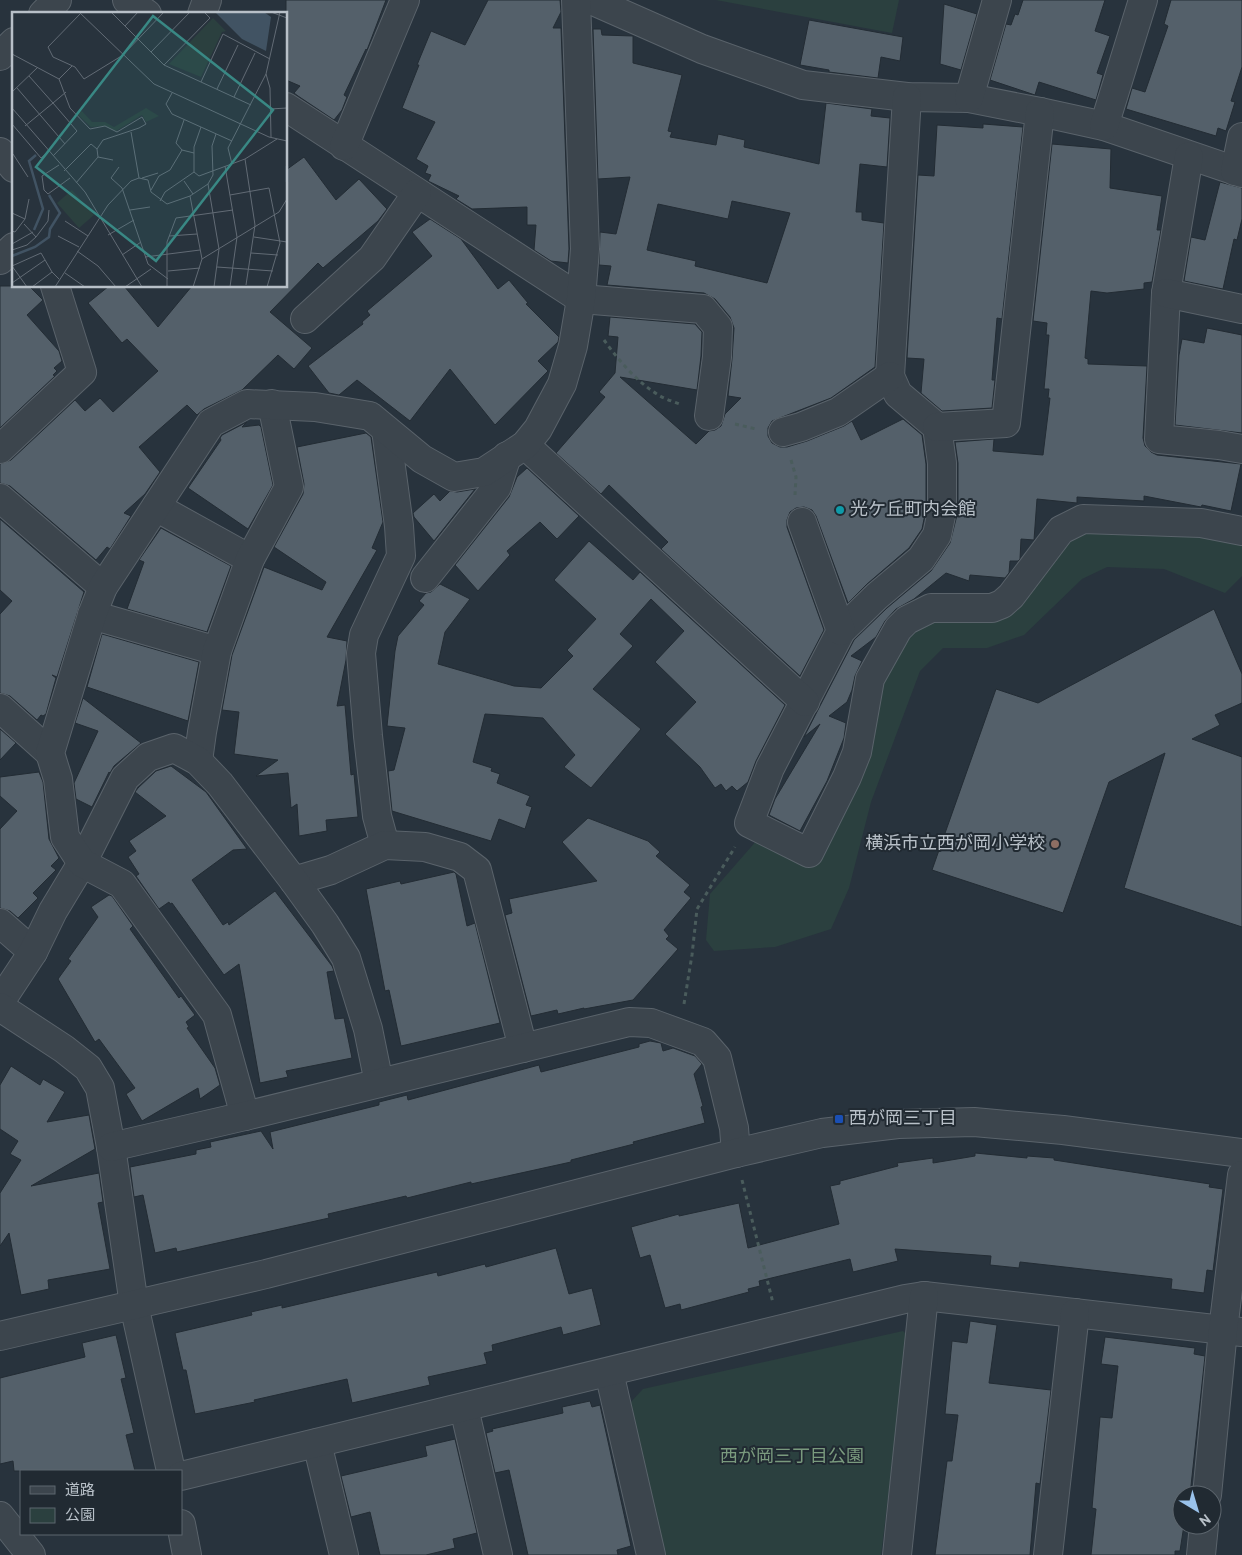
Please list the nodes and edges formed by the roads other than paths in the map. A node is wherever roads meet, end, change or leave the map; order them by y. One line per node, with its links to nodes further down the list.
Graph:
1 (57, 0): 9 (street)
2 (127, 0): 10 (street)
3 (207, 0): 11 (street)
4 (405, 0): 20 (street)
5 (576, 0): 30 (street)
6 (591, 0): 14 (street)
7 (997, 0): 15 (street)
8 (1143, 0): 18 (street)
9 (45, 12)
10 (144, 12)
11 (203, 12)
12 (12, 44): 13 (street)
13 (0, 56)
14 (907, 97): 15 (street); 33 (street)
15 (969, 98): 17 (street)
16 (288, 108): 20 (street)
17 (1040, 112): 18 (street); 36 (street)
18 (1104, 126): 22 (street)
19 (1242, 137): 24 (street)
20 (344, 146): 25 (street)
21 (0, 152): 23 (street)
22 (1189, 156): 24 (street); 29 (street)
23 (12, 166)
24 (1238, 172)
25 (416, 193): 30 (street); 32 (street)
26 (12, 249): 27 (street)
27 (0, 260)
28 (56, 288): 39 (street)
29 (1166, 293): 31 (street); 40 (street)
30 (582, 298): 35 (street); 41 (street)
31 (1242, 309)
32 (305, 319)
33 (890, 376): 36 (street); 38 (street)
34 (272, 404): 37 (street); 43 (street); 46 (street)
35 (709, 416)
36 (937, 427): 50 (street)
37 (386, 430): 41 (street); 56 (street)
38 (783, 432)
39 (0, 449)
40 (1242, 449)
41 (516, 450): 47 (street); 52 (street)
42 (0, 498): 48 (street)
43 (156, 507): 46 (street); 48 (street)
44 (802, 522): 50 (street)
45 (1242, 532): 52 (street)
46 (250, 559): 51 (street)
47 (425, 578)
48 (103, 587): 49 (street)
49 (92, 615): 51 (street); 54 (street)
50 (840, 631): 52 (street)
51 (217, 651): 55 (street)
52 (804, 702)
53 (0, 708): 54 (street)
54 (50, 753): 57 (street)
55 (198, 761): 57 (street); 58 (street)
56 (385, 845): 58 (street); 63 (street)
57 (82, 863): 60 (street); 65 (street)
58 (294, 881): 64 (street)
59 (0, 923): 60 (street)
60 (33, 952): 61 (street)
61 (0, 1002)
62 (0, 1007): 66 (street)
63 (523, 1048): 64 (street); 67 (street)
64 (379, 1083): 65 (street)
65 (245, 1116): 66 (street)
66 (111, 1146): 71 (street)
67 (736, 1153): 68 (street); 71 (street)
68 (1242, 1153)
69 (1242, 1175): 73 (street)
70 (924, 1296): 72 (street); 75 (street); 89 (street)
71 (134, 1305): 74 (street); 78 (street)
72 (1075, 1313): 73 (street); 90 (street)
73 (1232, 1331): 80 (street)
74 (0, 1336)
75 (609, 1372): 76 (street); 88 (street)
76 (464, 1408): 77 (street); 87 (street)
77 (318, 1443): 79 (street); 86 (street)
78 (171, 1470)
79 (182, 1476)
80 (1208, 1485)
81 (0, 1516): 84 (street)
82 (182, 1529): 85 (street)
83 (1203, 1535): 91 (street)
84 (22, 1552)
85 (187, 1555)
86 (344, 1555)
87 (498, 1555)
88 (651, 1555)
89 (897, 1555)
90 (1048, 1555)
91 (1201, 1555)

